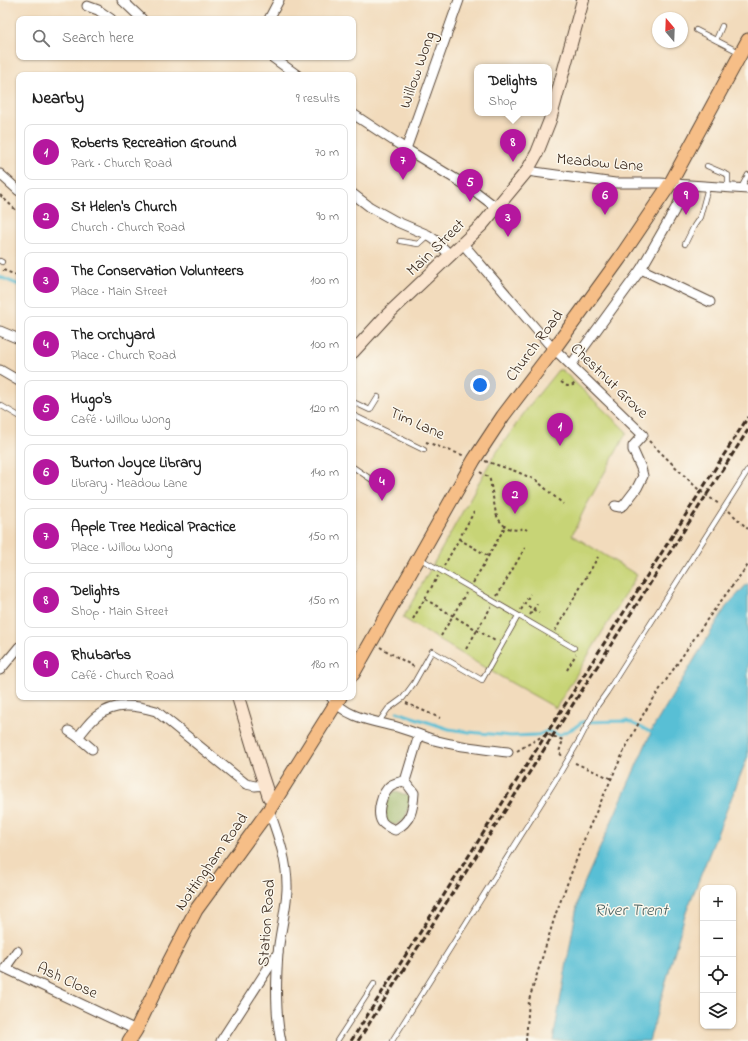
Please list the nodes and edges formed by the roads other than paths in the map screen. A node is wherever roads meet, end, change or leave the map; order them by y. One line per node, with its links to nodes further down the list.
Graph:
1 (122, 0): 7 (street)
2 (279, 0): 8 (street)
3 (459, 0): 19 (street, Willow Wong)
4 (583, 0): 16 (street, Main Street)
5 (87, 6): 6 (street)
6 (107, 16)
7 (139, 16)
8 (271, 16)
9 (722, 26): 11 (lane)
10 (696, 30): 11 (lane)
11 (716, 40): 13 (lane)
12 (748, 40): 13 (main road, Church Road)
13 (741, 53): 24 (main road, Church Road)
14 (276, 60): 15 (street)
15 (293, 72)
16 (552, 113)
17 (356, 116): 19 (street)
18 (551, 116): 21 (street, Main Street)
19 (406, 149): 31 (street)
20 (707, 166): 28 (lane)
21 (527, 171): 24 (street, Meadow Lane); 31 (street, Main Street)
22 (0, 174): 27 (street)
23 (748, 175): 29 (lane)
24 (670, 184): 25 (street, Meadow Lane); 42 (main road, Church Road)
25 (688, 186): 26 (street, Meadow Lane); 37 (street)
26 (708, 187): 28 (street, Meadow Lane); 35 (lane)
27 (16, 188)
28 (728, 189): 29 (street, Meadow Lane)
29 (744, 189)
30 (356, 196): 32 (street)
31 (497, 208): 34 (street, Main Street)
32 (428, 235): 33 (lane); 36 (street)
33 (400, 240)
34 (463, 244): 36 (street, Main Street); 42 (street, Chestnut Grove)
35 (685, 244)
36 (451, 256): 41 (street, Main Street)
37 (641, 269): 38 (street); 43 (street)
38 (710, 302)
39 (0, 331): 40 (street)
40 (16, 338)
41 (356, 349)
42 (554, 349): 43 (street, Chestnut Grove); 56 (main road, Church Road)
43 (571, 365): 55 (street, Chestnut Grove)
44 (0, 370): 45 (street)
45 (16, 379)
46 (378, 397): 47 (lane)
47 (356, 403)
48 (0, 405): 49 (lane)
49 (16, 414)
50 (356, 416): 51 (lane)
51 (424, 450)
52 (356, 469): 54 (lane)
53 (748, 470): 81 (lane)
54 (381, 486)
55 (615, 506)
56 (418, 558): 57 (lane); 60 (main road, Church Road)
57 (518, 616): 58 (lane); 65 (lane)
58 (574, 648)
59 (16, 651): 61 (street)
60 (356, 669)
61 (0, 670)
62 (239, 700): 72 (street)
63 (335, 700): 73 (main road)
64 (337, 700): 65 (street)
65 (377, 723): 67 (street)
66 (69, 731): 68 (street)
67 (419, 735): 70 (street); 71 (street)
68 (78, 737): 69 (street); 72 (street)
69 (92, 749)
70 (508, 752)
71 (405, 781): 71 (street)
72 (265, 785): 73 (street)
73 (271, 807): 75 (street, Station Road); 77 (main road, Nottingham Road)
74 (18, 951): 77 (street, Ash Close)
75 (278, 953): 78 (street); 79 (street, Station Road)
76 (374, 984): 80 (lane)
77 (132, 1036)
78 (221, 1041)
79 (281, 1041)
80 (337, 1041)
81 (392, 1041)

